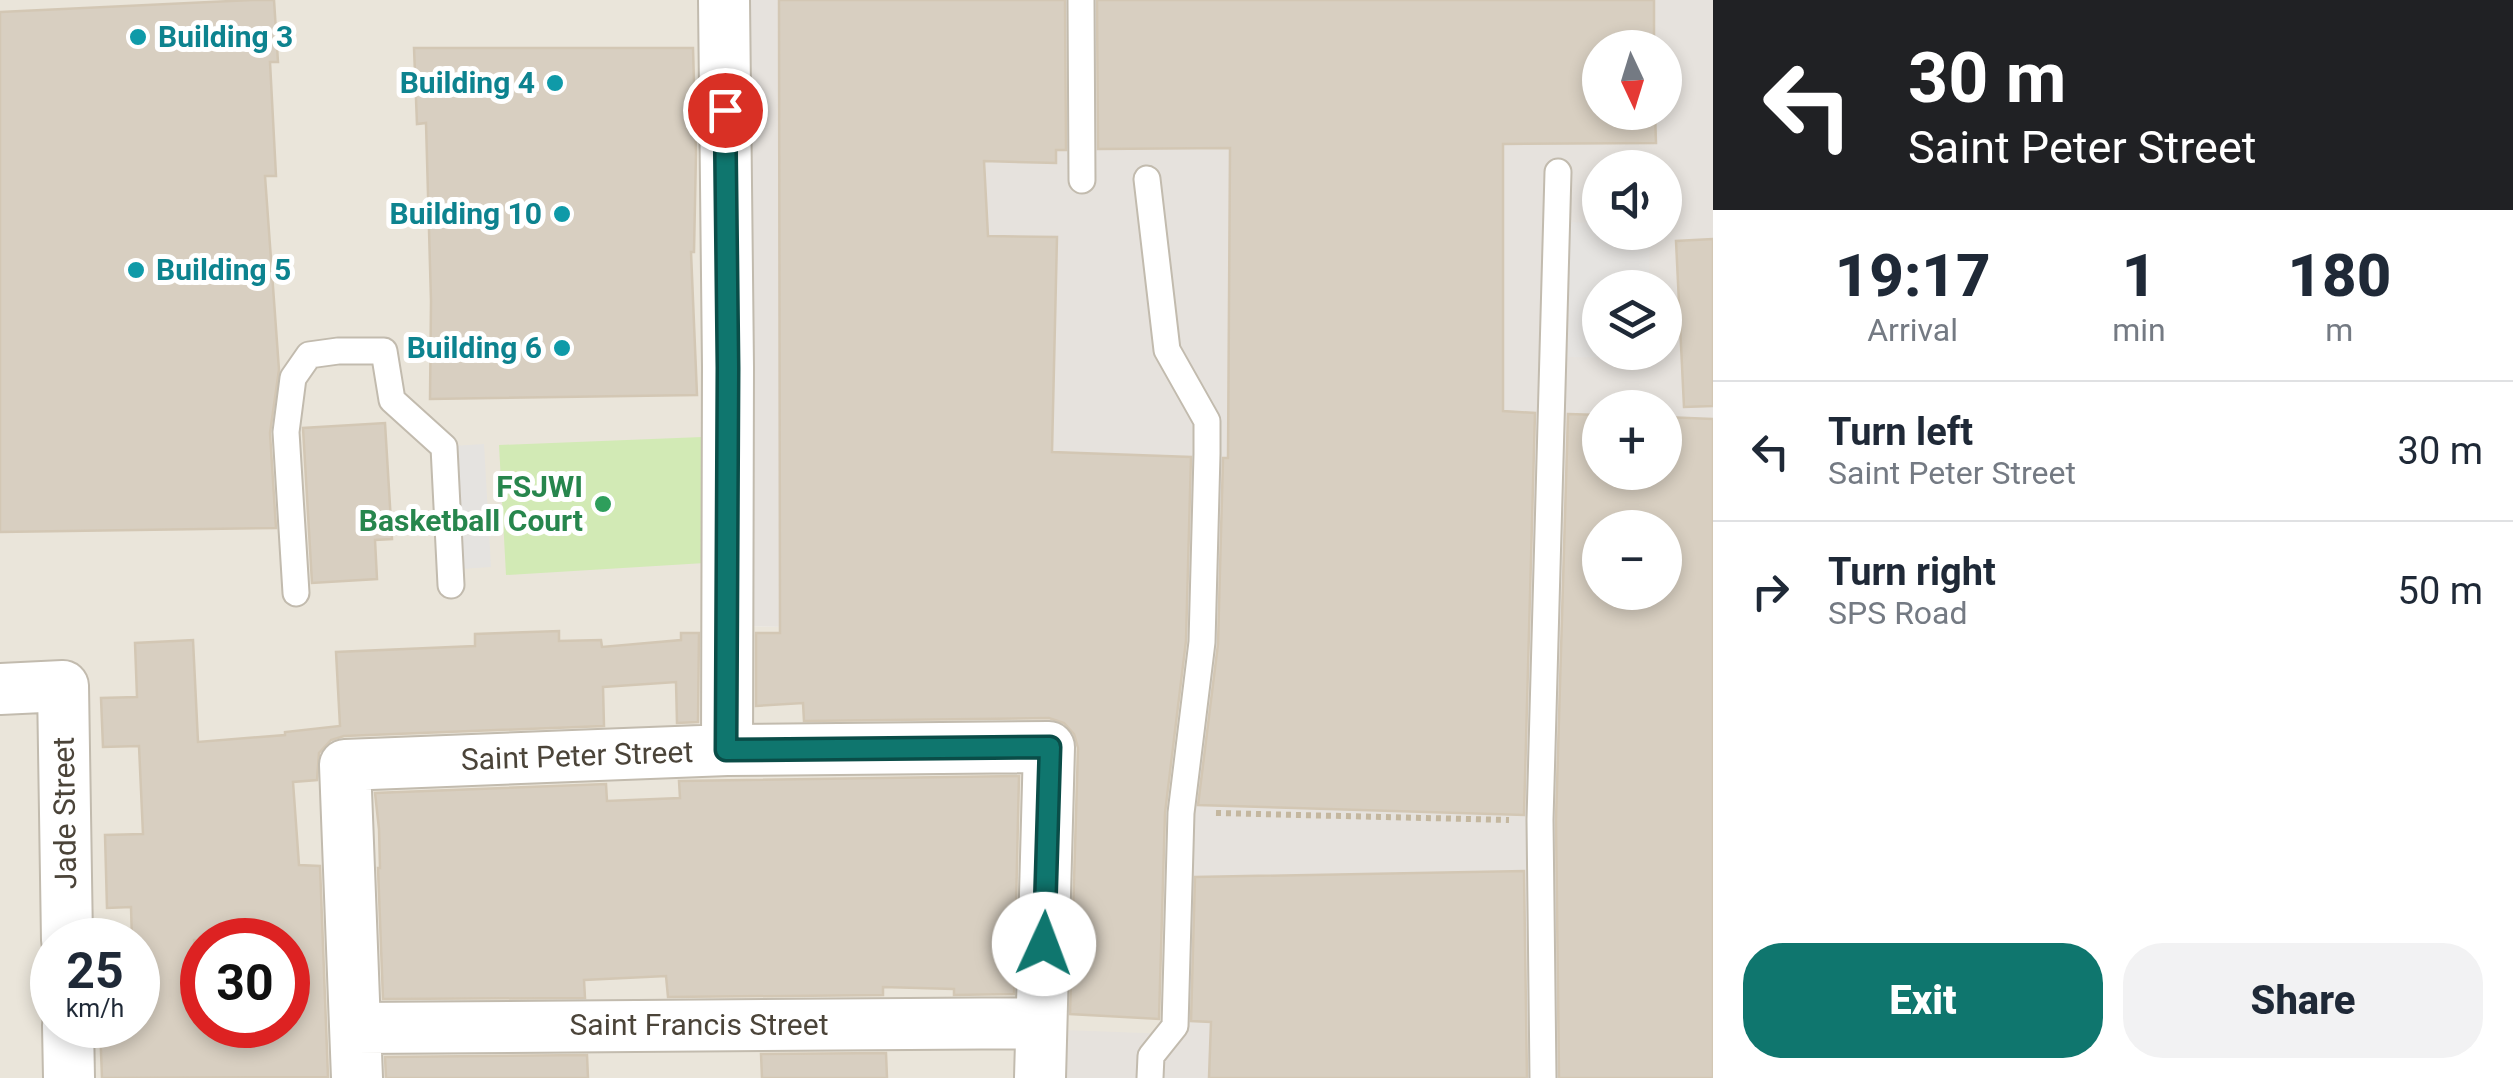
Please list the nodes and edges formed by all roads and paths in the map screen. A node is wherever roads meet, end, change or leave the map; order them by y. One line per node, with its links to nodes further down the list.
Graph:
1 (724, 0): 9 (street)
2 (1080, 0): 5 (lane)
3 (1558, 172): 11 (lane)
4 (1148, 179): 10 (lane)
5 (1082, 180)
6 (451, 586): 7 (lane)
7 (296, 592)
8 (0, 689): 12 (street, Jade Street)
9 (726, 750): 13 (street, Saint Peter Street); 14 (street, Saint Peter Street)
10 (1181, 813): 11 (path); 19 (lane)
11 (1540, 820): 20 (lane)
12 (67, 918)
13 (1041, 1022): 14 (street, Saint Francis Street); 18 (street)
14 (356, 1028): 17 (street)
15 (68, 1048): 16 (street)
16 (69, 1078)
17 (357, 1078)
18 (1040, 1078)
19 (1150, 1078)
20 (1543, 1078)

